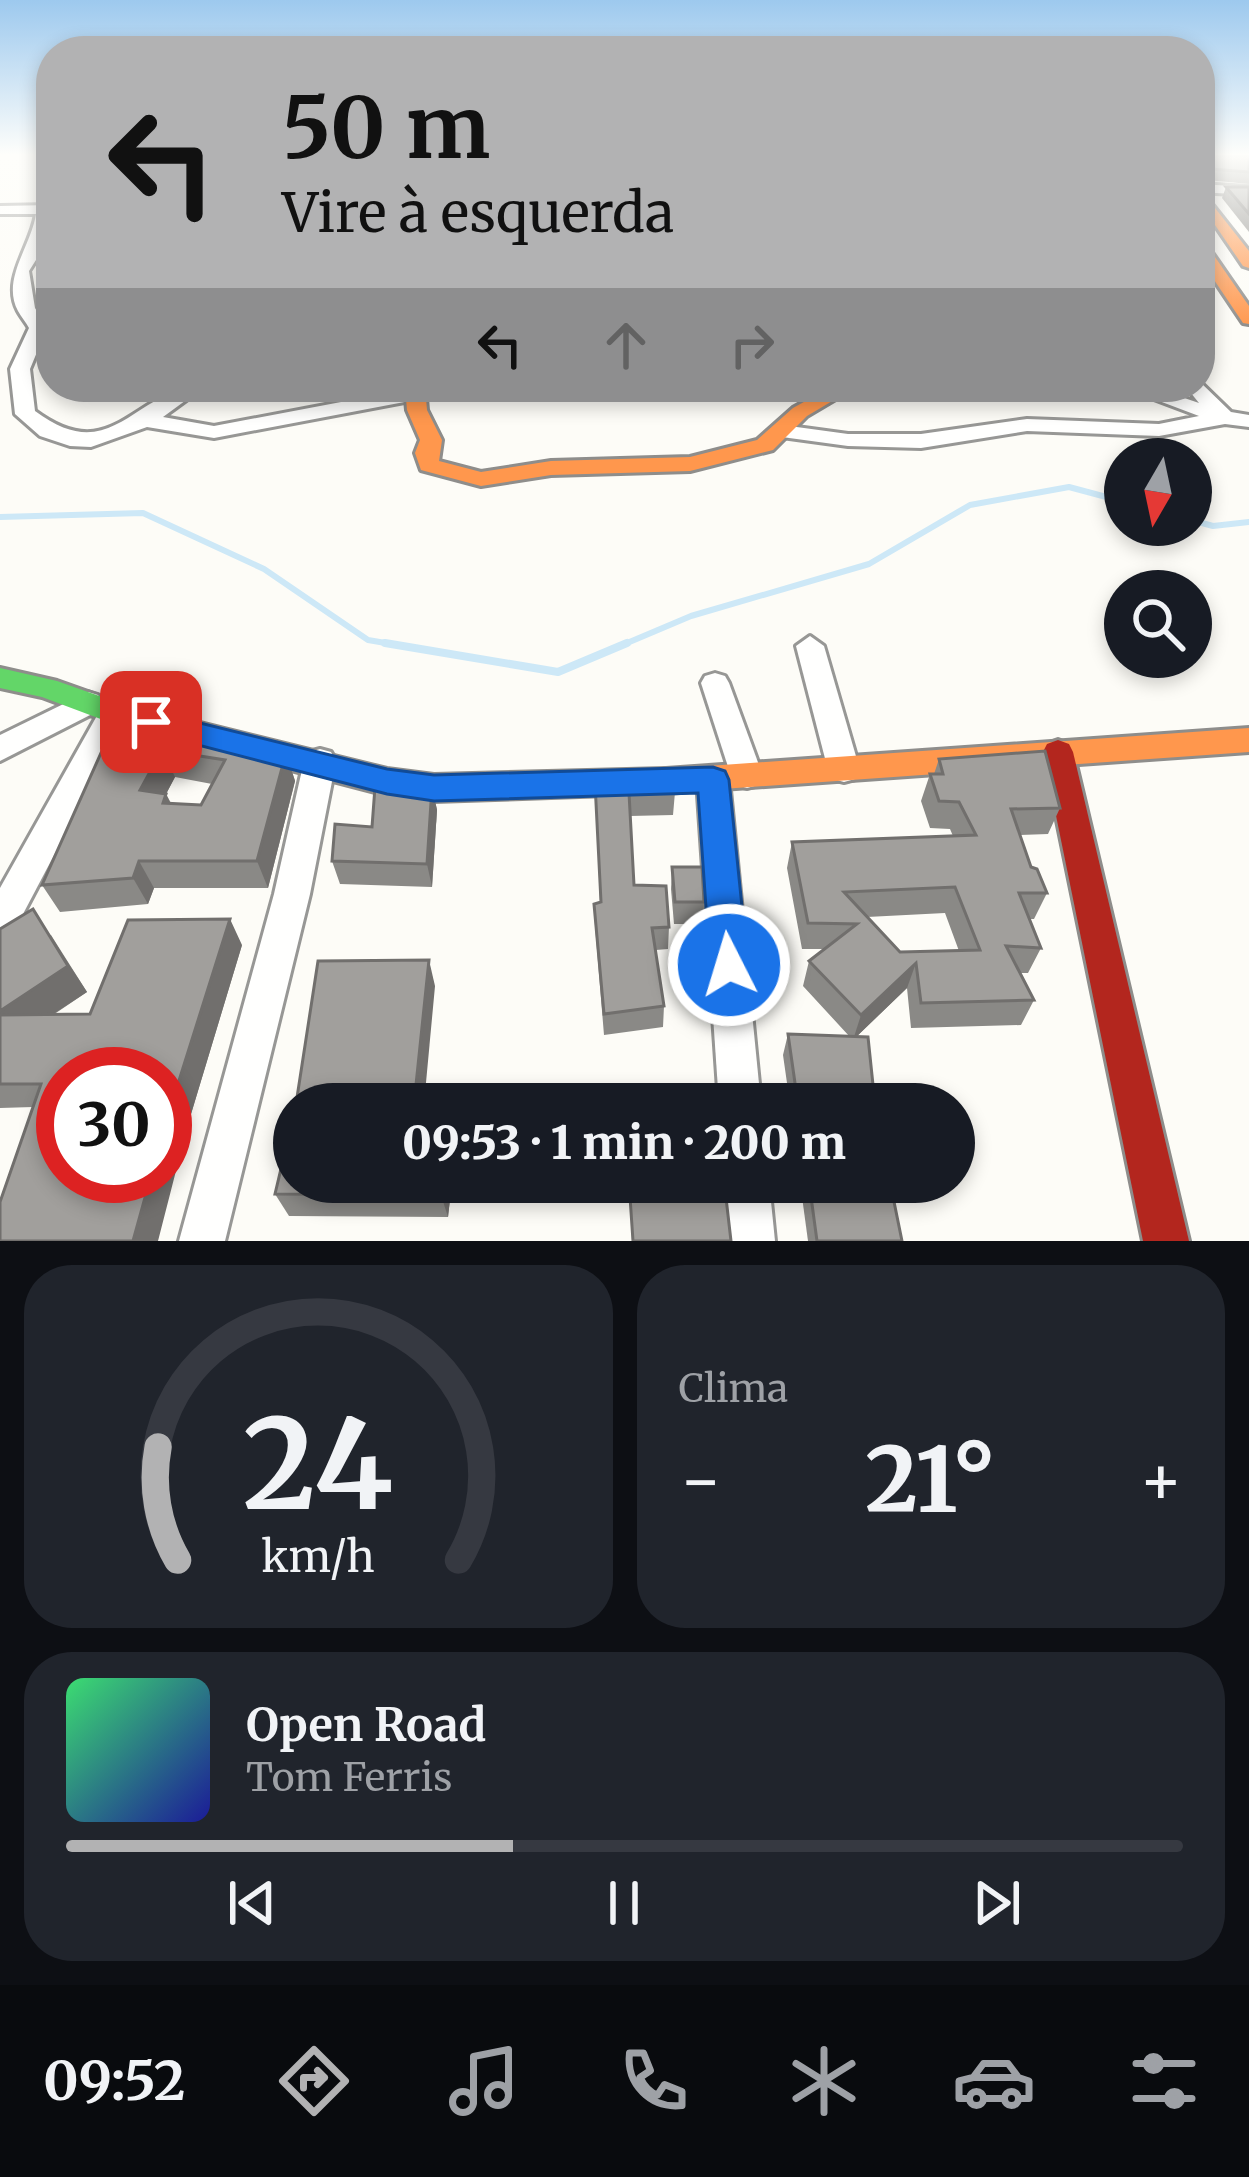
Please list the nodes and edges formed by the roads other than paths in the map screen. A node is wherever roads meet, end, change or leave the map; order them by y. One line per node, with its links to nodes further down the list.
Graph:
1 (1219, 213): 2 (street)
2 (1240, 239): 4 (street)
3 (36, 248): 7 (street)
4 (1249, 263)
5 (36, 268): 7 (street)
6 (1215, 269): 10 (street)
7 (21, 271): 8 (street); 9 (street)
8 (0, 274)
9 (36, 319)
10 (1249, 319)
11 (36, 339): 12 (street)
12 (9, 385): 20 (street)
13 (171, 402): 20 (street)
14 (358, 402): 20 (street)
15 (419, 402): 22 (street)
16 (818, 402): 22 (street)
17 (1177, 402): 19 (street)
18 (1210, 402): 19 (street)
19 (1225, 418): 21 (street); 22 (street)
20 (144, 420)
21 (1249, 421)
22 (782, 430)
23 (810, 646): 31 (street)
24 (0, 678): 26 (street)
25 (715, 683): 32 (street)
26 (102, 708): 28 (street); 30 (street); 33 (street)
27 (1249, 740): 29 (street)
28 (0, 749)
29 (1058, 752): 31 (street); 38 (street)
30 (320, 761): 32 (street); 36 (street)
31 (844, 770): 32 (street)
32 (730, 778): 34 (street)
33 (0, 922)
34 (739, 1083)
35 (749, 1203): 37 (street)
36 (202, 1241)
37 (752, 1241)
38 (1166, 1241)

